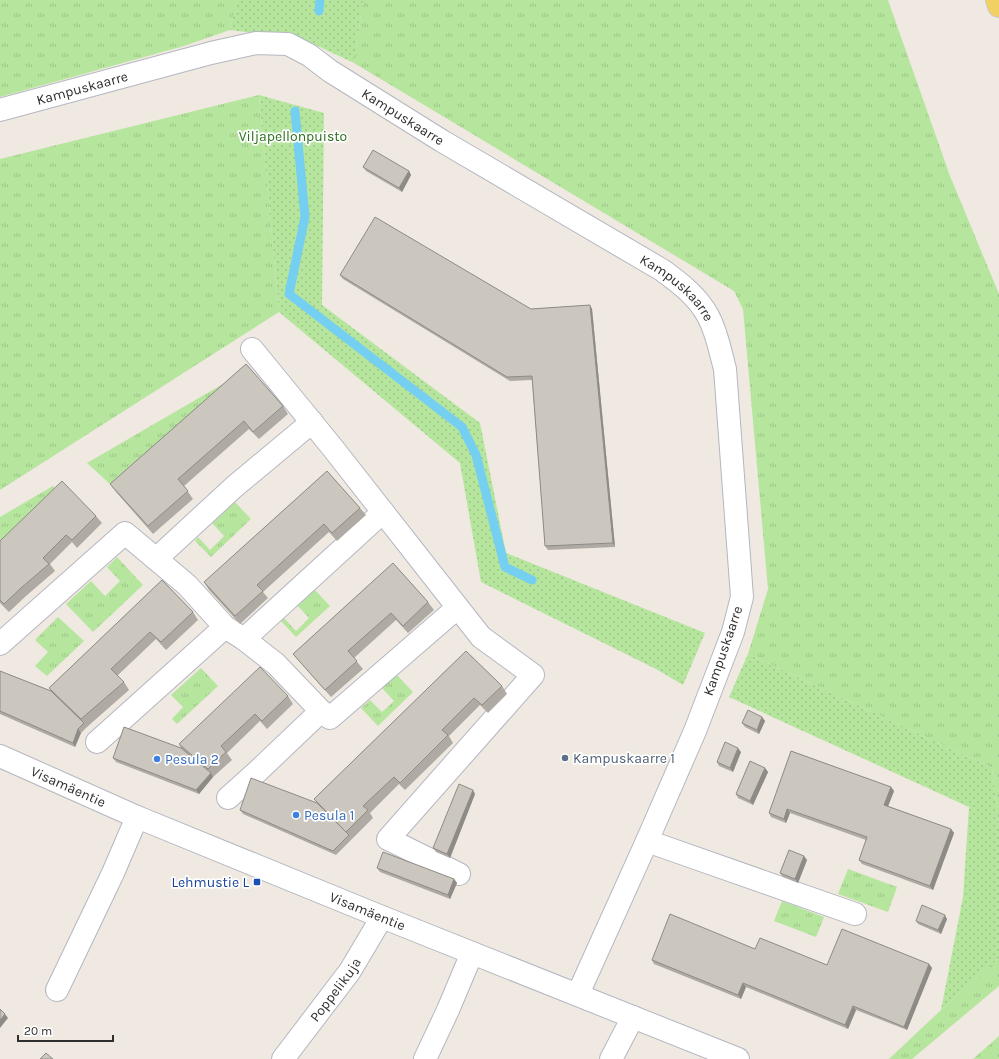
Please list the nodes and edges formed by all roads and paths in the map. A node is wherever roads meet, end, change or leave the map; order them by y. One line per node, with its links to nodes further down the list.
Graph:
1 (997, 0): 2 (main road)
2 (999, 6)
3 (0, 110): 17 (street, Kampuskaarre)
4 (252, 349): 5 (street)
5 (312, 422): 6 (street); 7 (street)
6 (383, 512): 8 (street); 10 (street)
7 (156, 559): 9 (street); 11 (street)
8 (457, 608): 12 (street); 18 (street)
9 (225, 627): 10 (street); 13 (street)
10 (244, 639): 12 (street)
11 (0, 644)
12 (321, 711): 15 (street)
13 (97, 742)
14 (0, 756): 16 (street, Visamäentie)
15 (228, 798)
16 (137, 817): 20 (street, Visamäentie); 22 (street)
17 (647, 841): 19 (street); 23 (street, Kampuskaarre)
18 (460, 874)
19 (855, 914)
20 (382, 917): 21 (street, Visamäentie); 25 (street, Poppelikuja)
21 (472, 953): 23 (street, Visamäentie); 26 (street)
22 (57, 990)
23 (578, 994): 24 (street, Visamäentie)
24 (633, 1017): 27 (street); 28 (street, Visamäentie)
25 (283, 1059)
26 (425, 1059)
27 (611, 1059)
28 (738, 1059)

